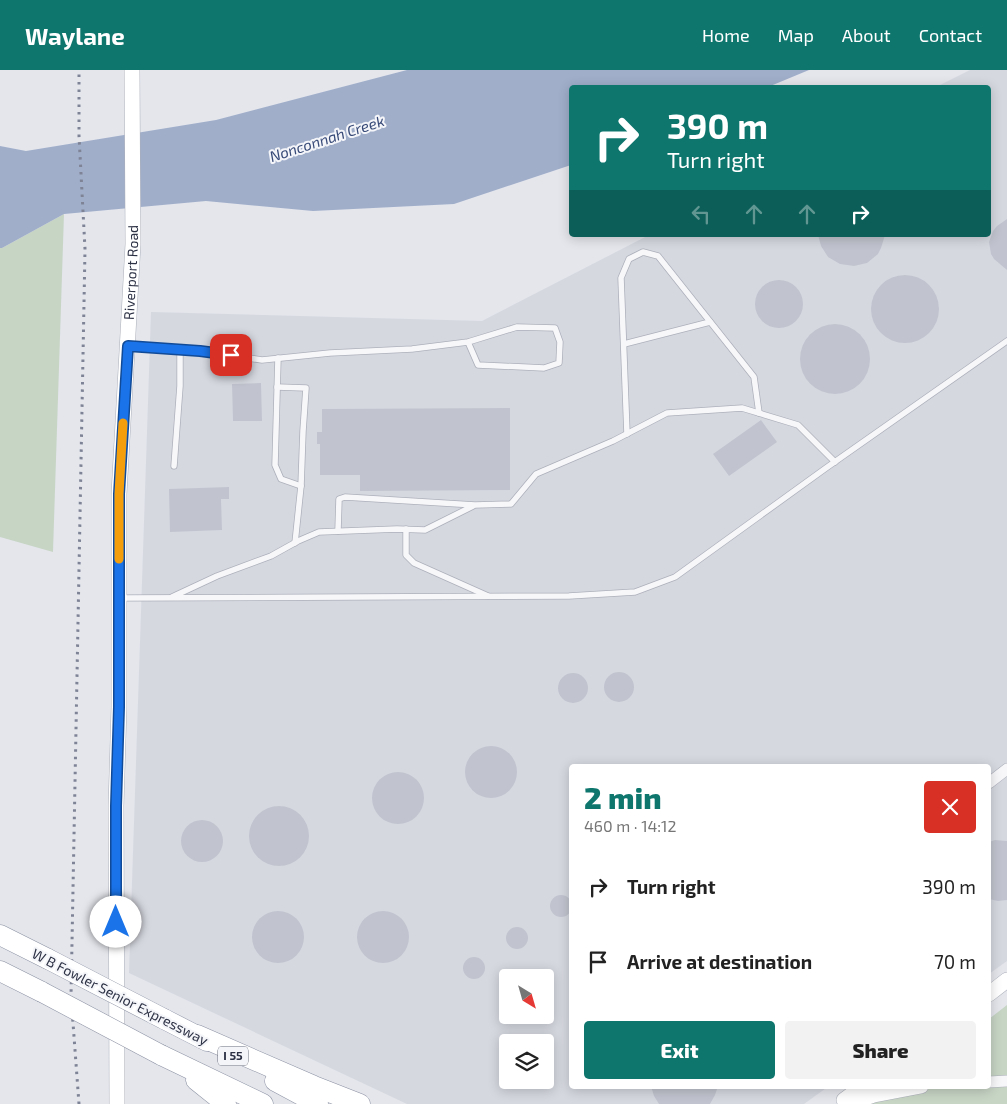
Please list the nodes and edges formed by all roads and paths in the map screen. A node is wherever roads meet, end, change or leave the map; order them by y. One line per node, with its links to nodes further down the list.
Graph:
1 (132, 70): 6 (main road, Riverport Road)
2 (710, 322): 5 (lane); 5 (lane); 10 (lane)
3 (1007, 341): 12 (lane)
4 (468, 342): 4 (lane); 8 (lane)
5 (624, 344): 11 (lane)
6 (128, 346): 7 (lane); 20 (main road, Riverport Road)
7 (180, 350): 8 (lane); 13 (lane)
8 (278, 358): 9 (lane)
9 (277, 387): 14 (lane); 14 (lane)
10 (759, 413): 11 (lane); 12 (lane)
11 (627, 434): 15 (lane)
12 (835, 462): 19 (lane)
13 (174, 466)
14 (302, 486): 18 (lane)
15 (475, 505): 16 (lane); 17 (lane)
16 (406, 529): 17 (lane); 19 (lane)
17 (338, 532): 18 (lane)
18 (295, 542): 21 (lane)
19 (490, 596): 21 (lane)
20 (119, 598): 21 (lane); 34 (main road, Riverport Road)
21 (169, 598)
22 (1007, 769): 23 (street)
23 (991, 781)
24 (0, 936): 33 (highway, W B Fowler Senior Expressway / I 55, bridge)
25 (0, 971): 28 (highway, I 55, bridge)
26 (1007, 980): 27 (main road)
27 (991, 992)
28 (166, 1057): 35 (highway); 36 (highway, I 55)
29 (1007, 1081): 30 (street)
30 (991, 1082)
31 (859, 1089): 38 (main road)
32 (905, 1089): 39 (main road)
33 (311, 1095): 37 (highway, W B Fowler Senior Expressway)
34 (117, 1104)
35 (226, 1104)
36 (264, 1104)
37 (360, 1104)
38 (839, 1104)
39 (847, 1104)

